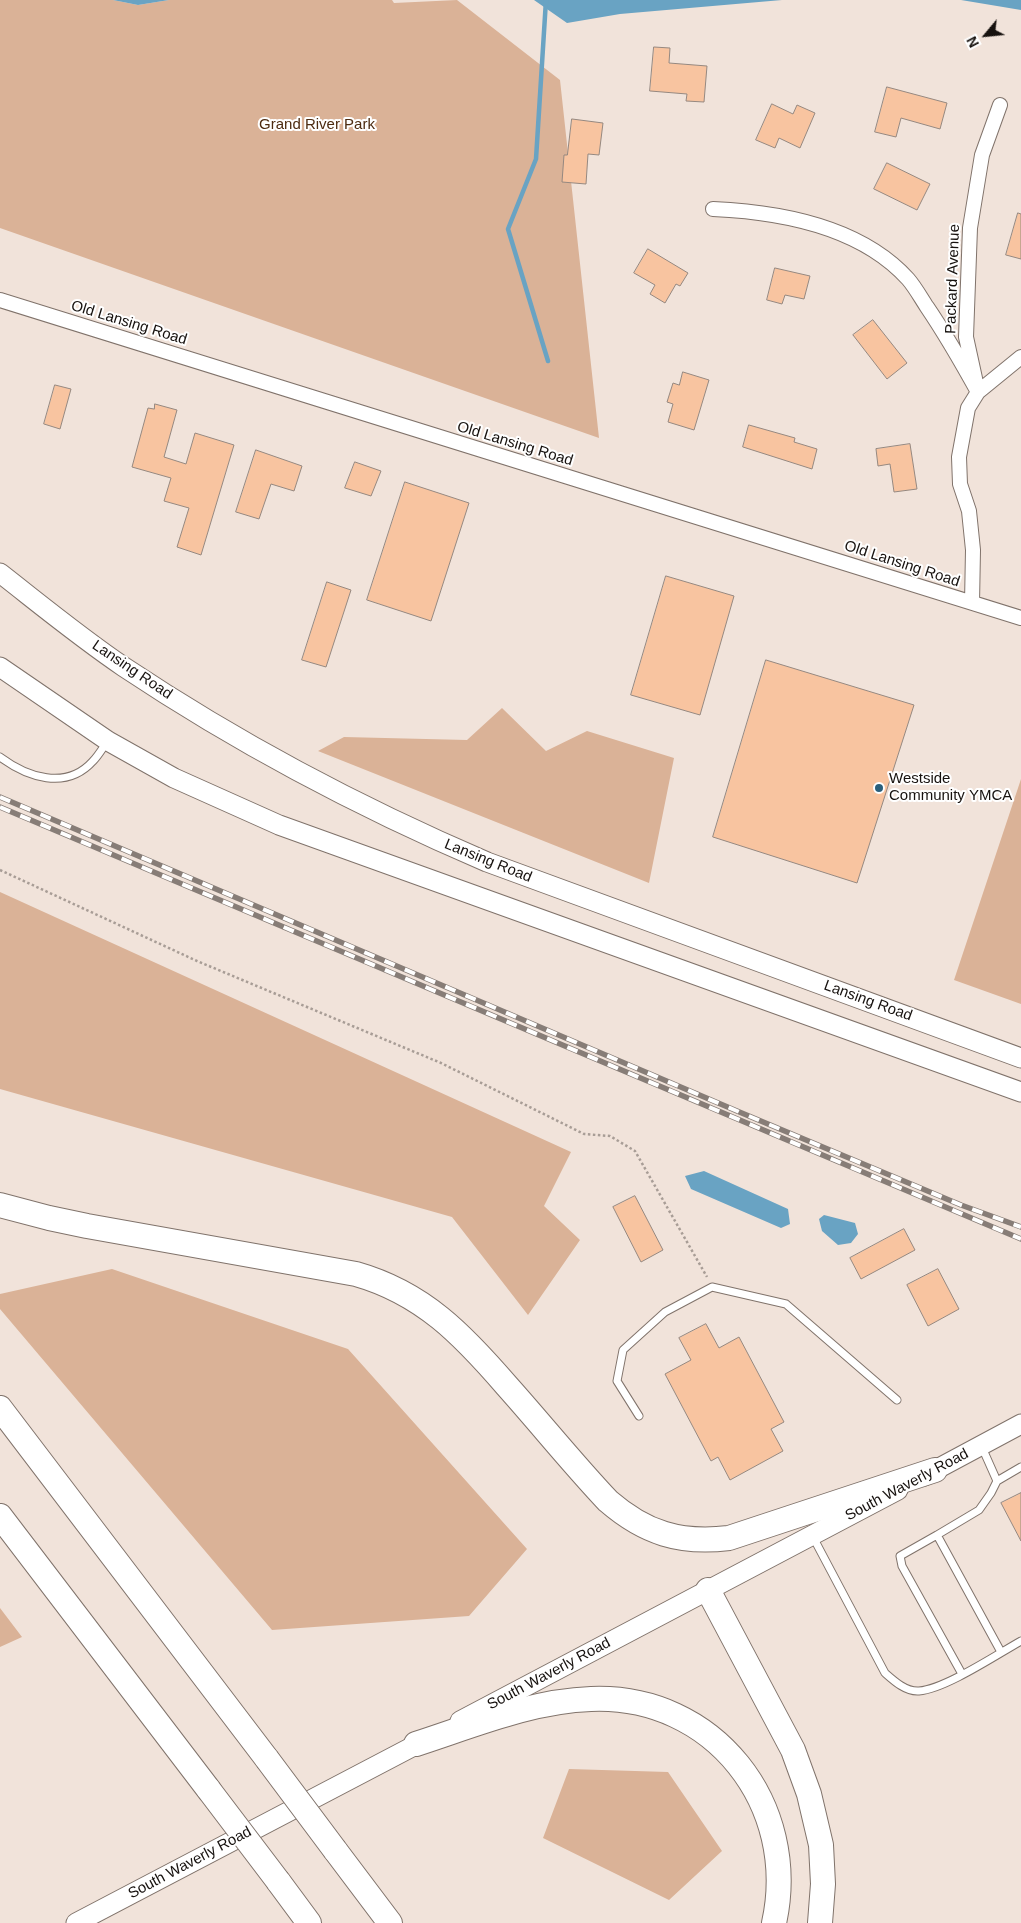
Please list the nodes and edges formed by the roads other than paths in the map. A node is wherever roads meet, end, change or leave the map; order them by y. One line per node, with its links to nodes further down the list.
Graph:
1 (1000, 105): 5 (street, Packard Avenue)
2 (713, 209): 5 (street)
3 (0, 300): 7 (street, Old Lansing Road)
4 (1021, 357): 5 (street)
5 (978, 392): 7 (street)
6 (0, 573): 12 (main road, Lansing Road)
7 (972, 603): 8 (street, Old Lansing Road)
8 (1021, 618)
9 (0, 667): 10 (main road)
10 (108, 741): 11 (lane); 13 (main road)
11 (0, 758)
12 (1021, 1058)
13 (1021, 1092)
14 (0, 1205): 21 (highway)
15 (897, 1400): 17 (lane)
16 (0, 1408): 31 (highway, bridge)
17 (639, 1416)
18 (1021, 1424): 19 (main road, South Waverly Road)
19 (981, 1445): 21 (main road, South Waverly Road); 22 (lane)
20 (1021, 1467): 22 (lane)
21 (935, 1470): 25 (main road, South Waverly Road)
22 (997, 1480): 24 (lane)
23 (0, 1516): 33 (highway, bridge)
24 (937, 1535): 28 (lane); 29 (lane)
25 (812, 1536): 26 (main road, South Waverly Road); 29 (lane)
26 (708, 1590): 30 (main road, South Waverly Road); 37 (highway)
27 (1021, 1641): 28 (lane)
28 (1000, 1652): 29 (lane)
29 (962, 1674)
30 (416, 1744): 32 (main road, South Waverly Road); 36 (highway)
31 (359, 1882): 34 (highway); 35 (highway)
32 (76, 1923)
33 (309, 1923)
34 (390, 1923)
35 (395, 1923)
36 (774, 1923)
37 (820, 1923)

